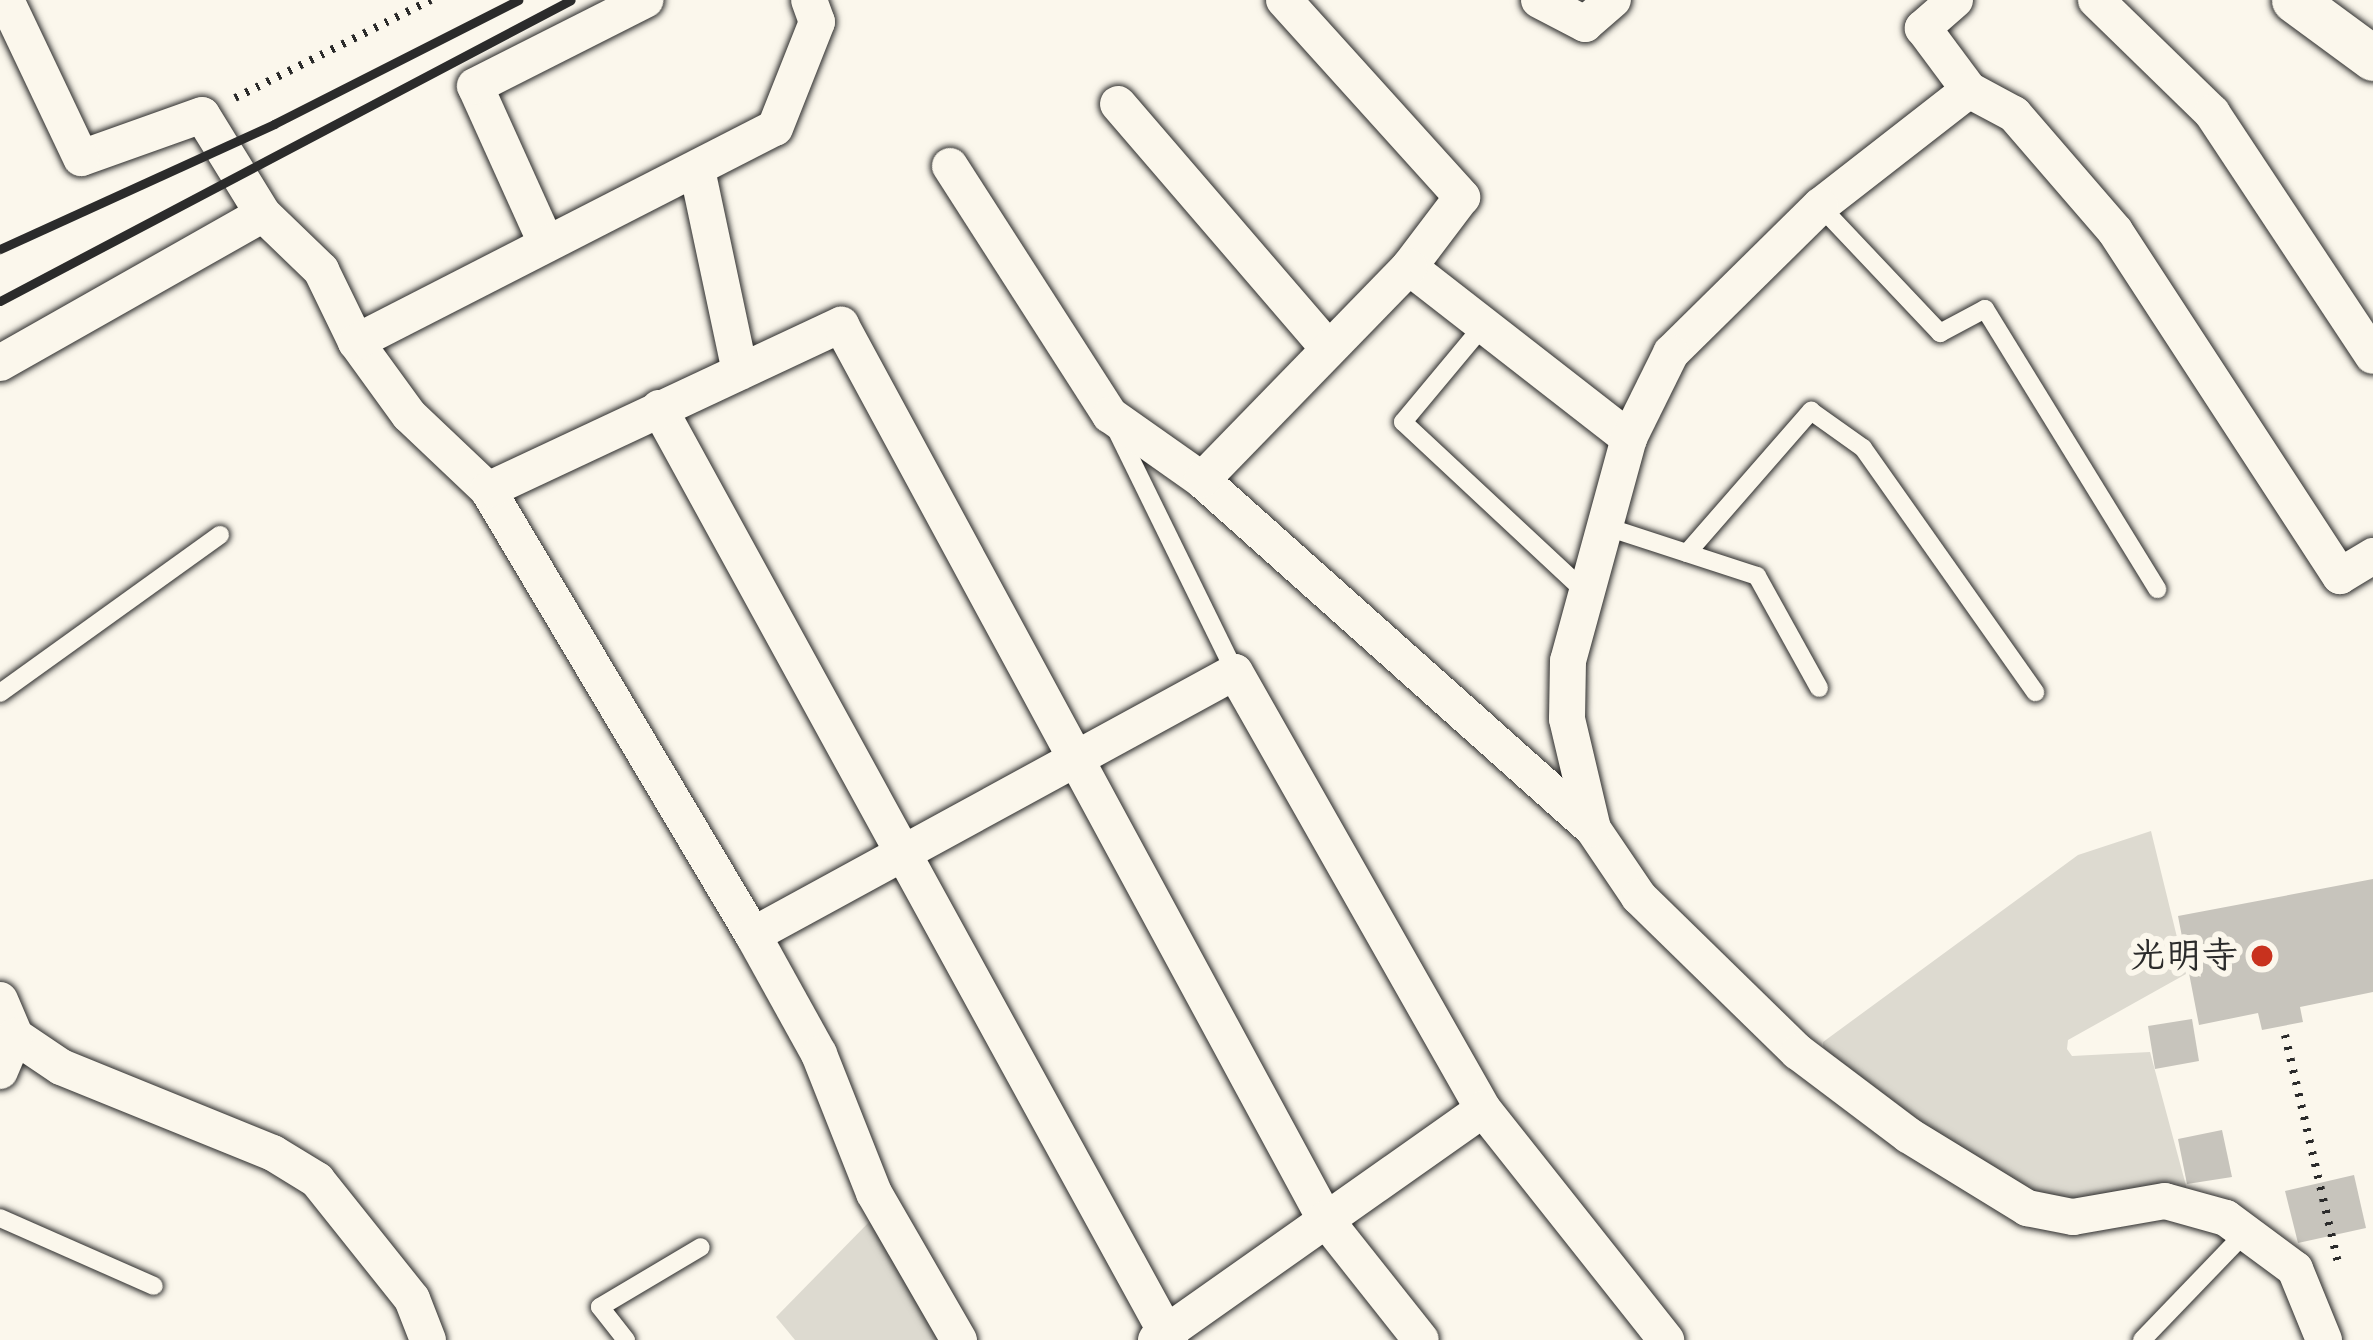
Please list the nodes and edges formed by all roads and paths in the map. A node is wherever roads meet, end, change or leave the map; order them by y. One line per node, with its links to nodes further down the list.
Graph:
1 (6, 0): 14 (street)
2 (431, 0): 14 (path)
3 (645, 0): 19 (street)
4 (809, 0): 16 (street)
5 (1284, 0): 20 (street)
6 (1539, 0): 7 (street)
7 (1612, 0)
8 (1955, 0): 12 (street)
9 (2096, 0): 24 (street)
10 (2294, 0): 11 (street)
11 (2373, 58)
12 (1969, 90): 17 (street); 35 (street)
13 (1118, 104): 23 (street)
14 (202, 115): 18 (street)
15 (950, 166): 28 (street)
16 (698, 174): 19 (street); 26 (street)
17 (1820, 206): 29 (street); 36 (lane)
18 (263, 214): 22 (street); 25 (street)
19 (546, 243): 22 (street)
20 (1409, 267): 21 (street); 23 (street)
21 (1484, 326): 29 (street); 37 (lane)
22 (356, 342): 31 (street)
23 (1327, 347): 30 (street)
24 (2373, 356)
25 (0, 362)
26 (740, 372): 27 (street); 42 (street)
27 (659, 408): 31 (street); 44 (street)
28 (1110, 416): 30 (street); 38 (lane)
29 (1629, 438): 32 (street)
30 (1202, 480): 43 (street)
31 (488, 490): 45 (street)
32 (1604, 526): 34 (lane); 37 (street)
33 (220, 535): 41 (lane)
34 (1687, 553): 39 (lane); 40 (lane)
35 (2373, 556)
36 (2157, 589)
37 (1584, 591): 43 (street)
38 (1235, 672): 42 (street); 50 (street)
39 (1820, 688)
40 (2035, 692)
41 (0, 693)
42 (1073, 761): 44 (street); 52 (street)
43 (1593, 829): 53 (street)
44 (908, 854): 45 (street); 57 (street)
45 (753, 935): 60 (street)
46 (0, 1000): 48 (street)
47 (2285, 1035): 55 (path)
48 (16, 1036): 49 (street); 58 (street)
49 (0, 1071)
50 (1483, 1109): 52 (street); 62 (street)
51 (0, 1218): 56 (lane)
52 (1325, 1219): 57 (street); 61 (street)
53 (2248, 1230): 63 (lane); 64 (street)
54 (701, 1247): 59 (lane)
55 (2341, 1275)
56 (154, 1286)
57 (1164, 1338)
58 (428, 1340)
59 (626, 1340)
60 (959, 1340)
61 (1421, 1340)
62 (1666, 1340)
63 (2142, 1340)
64 (2324, 1340)

